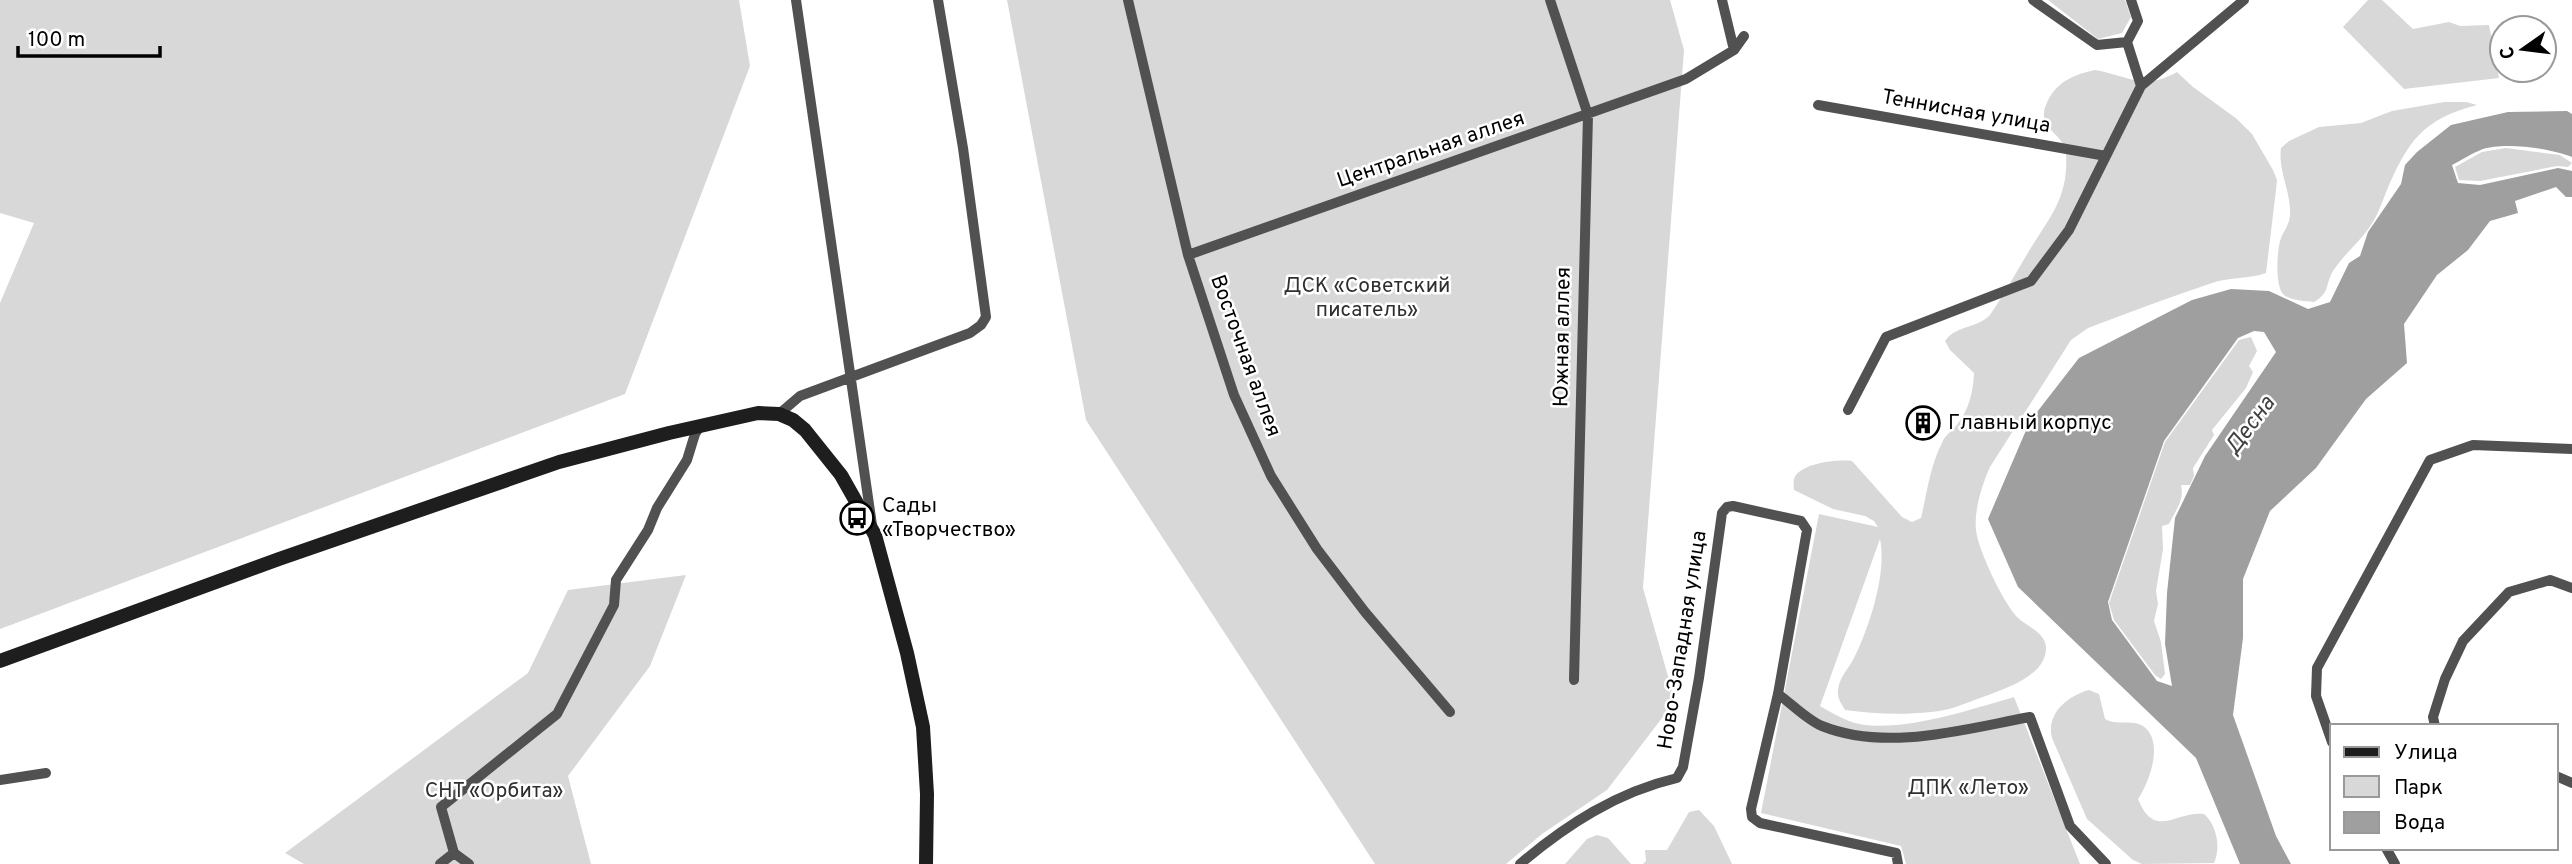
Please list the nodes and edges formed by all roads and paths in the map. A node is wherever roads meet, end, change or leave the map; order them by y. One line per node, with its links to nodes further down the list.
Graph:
1 (796, 0): 17 (street)
2 (938, 0): 17 (street)
3 (1128, 0): 16 (street, Восточная аллея)
4 (1550, 0): 14 (street, Южная аллея)
5 (1721, 0): 11 (street)
6 (2033, 0): 10 (street)
7 (2131, 0): 10 (street)
8 (2244, 0): 12 (street)
9 (1744, 36): 11 (street)
10 (2127, 42): 12 (street)
11 (1734, 50): 14 (street, Центральная аллея)
12 (2141, 86): 15 (street)
13 (1818, 105): 15 (street, Теннисная улица)
14 (1588, 115): 16 (street, Центральная аллея); 25 (street, Южная аллея)
15 (2106, 156): 18 (street)
16 (1188, 255): 27 (street, Восточная аллея)
17 (850, 376): 19 (street); 22 (street)
18 (1848, 410)
19 (779, 414): 20 (street); 22 (street)
20 (701, 425): 24 (street); 32 (street)
21 (2572, 449): 29 (street)
22 (872, 528): 35 (street)
23 (2572, 588): 28 (street)
24 (0, 661)
25 (1574, 680)
26 (1779, 694): 36 (street, Ново-Западная улица); 37 (street); 38 (street)
27 (1450, 712)
28 (2435, 724)
29 (2330, 736)
30 (46, 774): 31 (street)
31 (0, 780)
32 (454, 853): 33 (street); 34 (street)
33 (440, 864)
34 (469, 864)
35 (926, 864)
36 (1520, 864)
37 (1898, 864)
38 (2106, 864)

